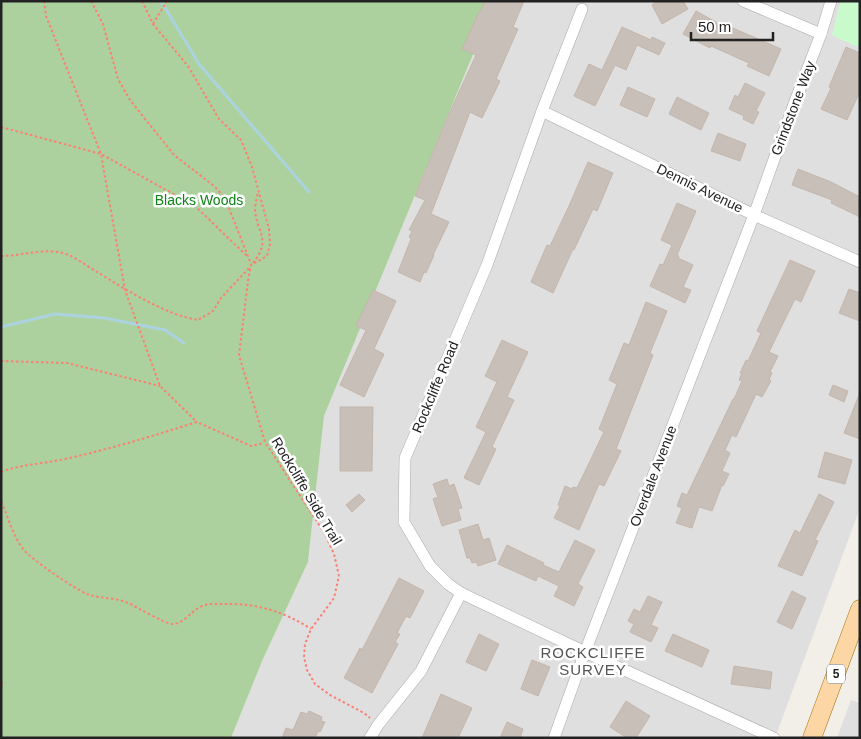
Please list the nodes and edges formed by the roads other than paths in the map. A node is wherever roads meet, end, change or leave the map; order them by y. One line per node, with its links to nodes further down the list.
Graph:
1 (743, 1): 4 (street)
2 (831, 1): 4 (street, Grindstone Way)
3 (582, 9): 5 (street, Rockcliffe Road)
4 (821, 34): 6 (street, Grindstone Way)
5 (542, 111): 6 (street, Dennis Avenue); 8 (street, Rockcliffe Road)
6 (754, 215): 7 (street, Dennis Avenue); 10 (street, Overdale Avenue)
7 (860, 262)
8 (461, 593): 10 (street, Rockcliffe Road); 11 (street)
9 (860, 610): 14 (main road, 5)
10 (585, 652): 12 (street, Overdale Avenue); 13 (street, Rockcliffe Road)
11 (370, 738)
12 (554, 738)
13 (774, 738)
14 (812, 738)

